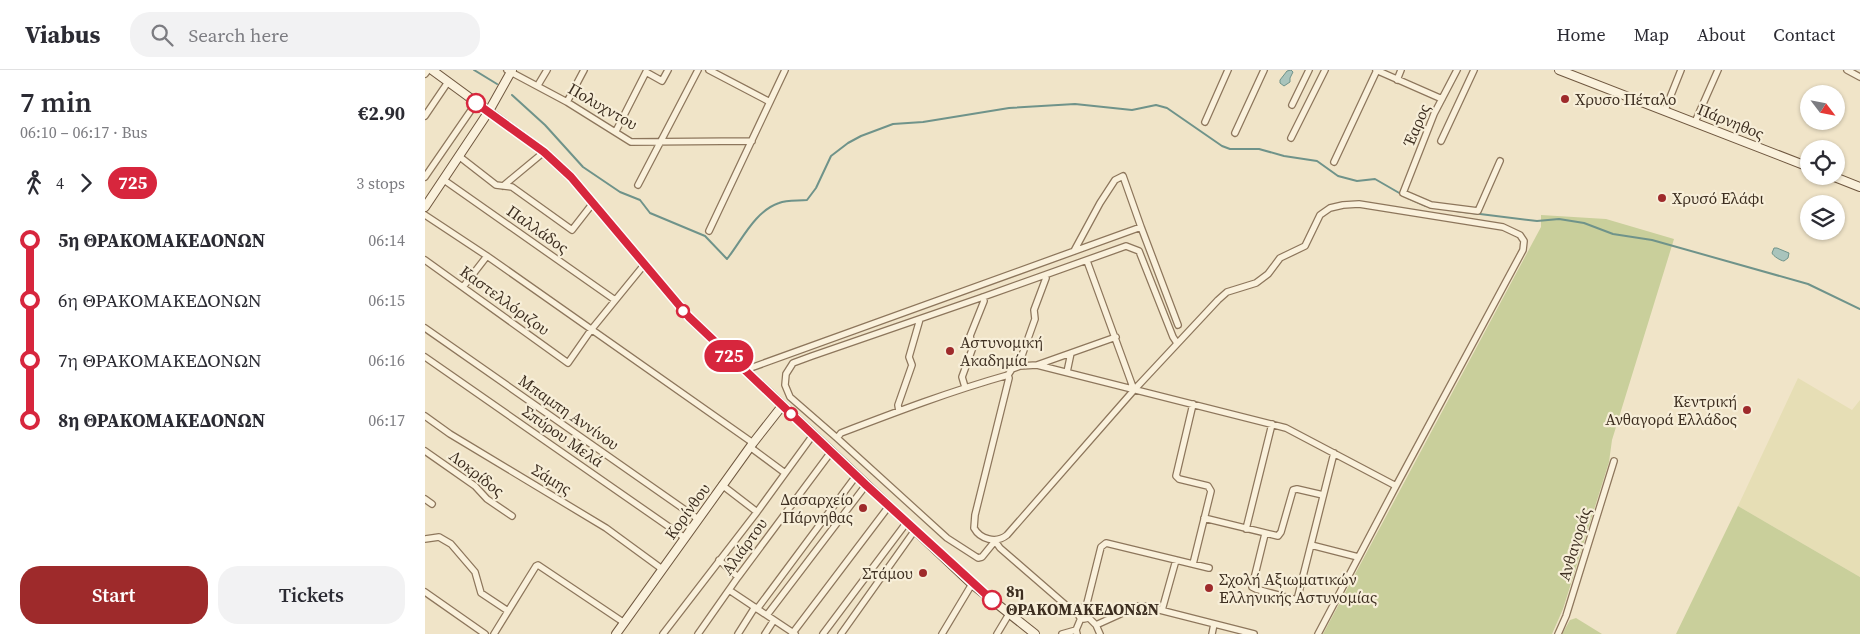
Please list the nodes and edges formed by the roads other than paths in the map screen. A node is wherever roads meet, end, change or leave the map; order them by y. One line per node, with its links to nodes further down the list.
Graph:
1 (428, 70): 22 (street)
2 (433, 70): 25 (main road)
3 (510, 70): 26 (street, Πολυχντου); 33 (main road)
4 (547, 70): 26 (street)
5 (584, 70): 28 (street)
6 (668, 70): 37 (street)
7 (698, 70): 40 (street)
8 (709, 70): 29 (street)
9 (785, 70): 29 (street)
10 (1228, 70): 35 (street)
11 (1264, 70): 38 (street)
12 (1309, 70): 31 (street)
13 (1325, 70): 39 (street)
14 (1377, 70): 24 (street); 46 (street)
15 (1401, 70): 24 (street)
16 (1457, 70): 27 (street, Έαρος)
17 (1474, 70): 42 (street)
18 (1559, 70): 32 (main road, Πάρνηθος)
19 (1681, 70): 32 (street)
20 (1718, 70): 36 (street)
21 (1847, 70): 23 (street)
22 (425, 74)
23 (1860, 77)
24 (1397, 80): 27 (street)
25 (448, 82): 30 (main road); 34 (street)
26 (538, 85): 28 (street, Πολυχντου)
27 (1442, 99): 45 (street, Έαρος)
28 (567, 102): 37 (street, Πολυχντου)
29 (770, 102): 41 (street)
30 (476, 103): 33 (main road); 48 (street)
31 (1292, 105)
32 (1665, 110): 36 (main road, Πάρνηθος)
33 (489, 112): 43 (main road); 44 (main road)
34 (425, 116)
35 (1205, 122)
36 (1695, 122): 47 (main road, Πάρνηθος)
37 (616, 131): 40 (street, Πολυχντου)
38 (1235, 133)
39 (1291, 138)
40 (661, 140): 41 (street, Πολυχντου); 51 (street)
41 (752, 141): 58 (street)
42 (1441, 141)
43 (544, 152): 52 (street); 54 (main road)
44 (460, 157): 49 (main road); 52 (street)
45 (1500, 161)
46 (1334, 162)
47 (1800, 163)
48 (425, 177)
49 (444, 180): 55 (main road); 67 (street, Παλλάδος)
50 (1845, 181): 53 (main road)
51 (638, 185)
52 (503, 186): 54 (street)
53 (1860, 187)
54 (593, 203): 63 (main road)
55 (425, 207)
56 (425, 215): 60 (street)
57 (1141, 227): 59 (street); 59 (street); 69 (street)
58 (709, 231)
59 (1074, 251): 78 (street)
60 (487, 256): 65 (street); 71 (street)
61 (425, 260): 65 (street, Καστελλόριζου)
62 (1087, 261): 64 (street); 72 (street); 73 (street)
63 (644, 265): 67 (street); 78 (main road)
64 (1045, 275): 66 (street); 77 (street)
65 (463, 287): 71 (street, Καστελλόριζου)
66 (983, 297): 68 (street); 81 (street)
67 (615, 300): 71 (street)
68 (921, 319): 85 (street); 89 (street)
69 (1178, 325)
70 (425, 328): 107 (street, Μπαμπη Αννίνου)
71 (591, 330): 90 (street)
72 (1116, 337): 74 (street); 82 (street)
73 (1177, 343): 82 (street); 99 (street)
74 (1071, 353): 76 (street); 79 (street)
75 (425, 357): 112 (street, Σπύρου Μελά)
76 (1037, 365): 77 (street); 79 (street)
77 (1020, 366): 80 (street)
78 (745, 370): 84 (main road)
79 (1067, 372): 82 (street)
80 (1008, 375): 81 (street); 114 (street)
81 (965, 387): 85 (street)
82 (1135, 390): 83 (street); 114 (street)
83 (1193, 404): 87 (street); 106 (street)
84 (782, 406): 88 (main road); 90 (main road, Κορίνθου)
85 (899, 411): 89 (street)
86 (425, 416): 121 (street, Σάμης)
87 (1272, 424): 93 (street); 109 (street)
88 (813, 435): 92 (main road); 95 (street)
89 (837, 438): 114 (street)
90 (751, 445): 95 (street); 97 (main road, Κορίνθου)
91 (425, 451): 105 (street, Λοκρίδος)
92 (831, 452): 96 (main road); 122 (street, Αλιάρτου)
93 (1334, 453): 99 (street); 100 (street)
94 (1614, 461): 160 (street, Ανθαγοράς)
95 (785, 473): 104 (street)
96 (856, 476): 98 (main road); 129 (street)
97 (722, 485): 104 (street); 107 (main road, Κορίνθου)
98 (866, 485): 103 (main road); 134 (street)
99 (1396, 486): 116 (street)
100 (1323, 495): 111 (street); 115 (street)
101 (425, 499): 102 (street)
102 (432, 504)
103 (889, 506): 108 (main road); 149 (street)
104 (757, 512): 117 (street)
105 (512, 516)
106 (1204, 518): 109 (street); 119 (street)
107 (698, 519): 112 (main road, Κορίνθου)
108 (907, 522): 110 (main road); 123 (street)
109 (1246, 528): 111 (street)
110 (915, 530): 124 (main road); 125 (street)
111 (1265, 534): 115 (street)
112 (685, 538): 121 (main road, Κορίνθου)
113 (425, 539): 132 (street)
114 (995, 541): 130 (street)
115 (1311, 545): 116 (street)
116 (1358, 557): 159 (street)
117 (719, 560): 122 (street); 142 (street)
118 (1176, 560): 119 (street); 128 (street); 131 (street)
119 (1193, 564): 120 (street)
120 (1209, 568)
121 (662, 569): 138 (main road, Κορίνθου)
122 (738, 577): 126 (street, Αλιάρτου)
123 (865, 578): 125 (street); 150 (street)
124 (973, 584): 133 (main road); 152 (street)
125 (874, 587): 151 (street)
126 (729, 590): 129 (street); 146 (street, Αλιάρτου)
127 (425, 592): 143 (street)
128 (1086, 606): 130 (street); 135 (street)
129 (756, 608): 134 (street); 147 (street)
130 (1078, 610): 136 (street)
131 (1162, 610): 139 (street); 140 (street)
132 (508, 611): 138 (street); 144 (street)
133 (1009, 614): 153 (street); 154 (main road)
134 (767, 615): 137 (street)
135 (1088, 617): 136 (street); 140 (street)
136 (1081, 618): 141 (street)
137 (774, 620): 148 (street); 149 (street)
138 (623, 622): 145 (main road, Κορίνθου)
139 (1214, 624): 157 (street); 158 (street)
140 (1096, 625): 156 (street)
141 (1077, 632): 155 (street)
142 (665, 633)
143 (484, 634)
144 (494, 634)
145 (616, 634)
146 (698, 634)
147 (738, 634)
148 (765, 634)
149 (793, 634)
150 (823, 634)
151 (841, 634)
152 (942, 634)
153 (997, 634)
154 (1035, 634)
155 (1062, 634)
156 (1100, 634)
157 (1212, 634)
158 (1254, 634)
159 (1318, 634)
160 (1558, 634)

